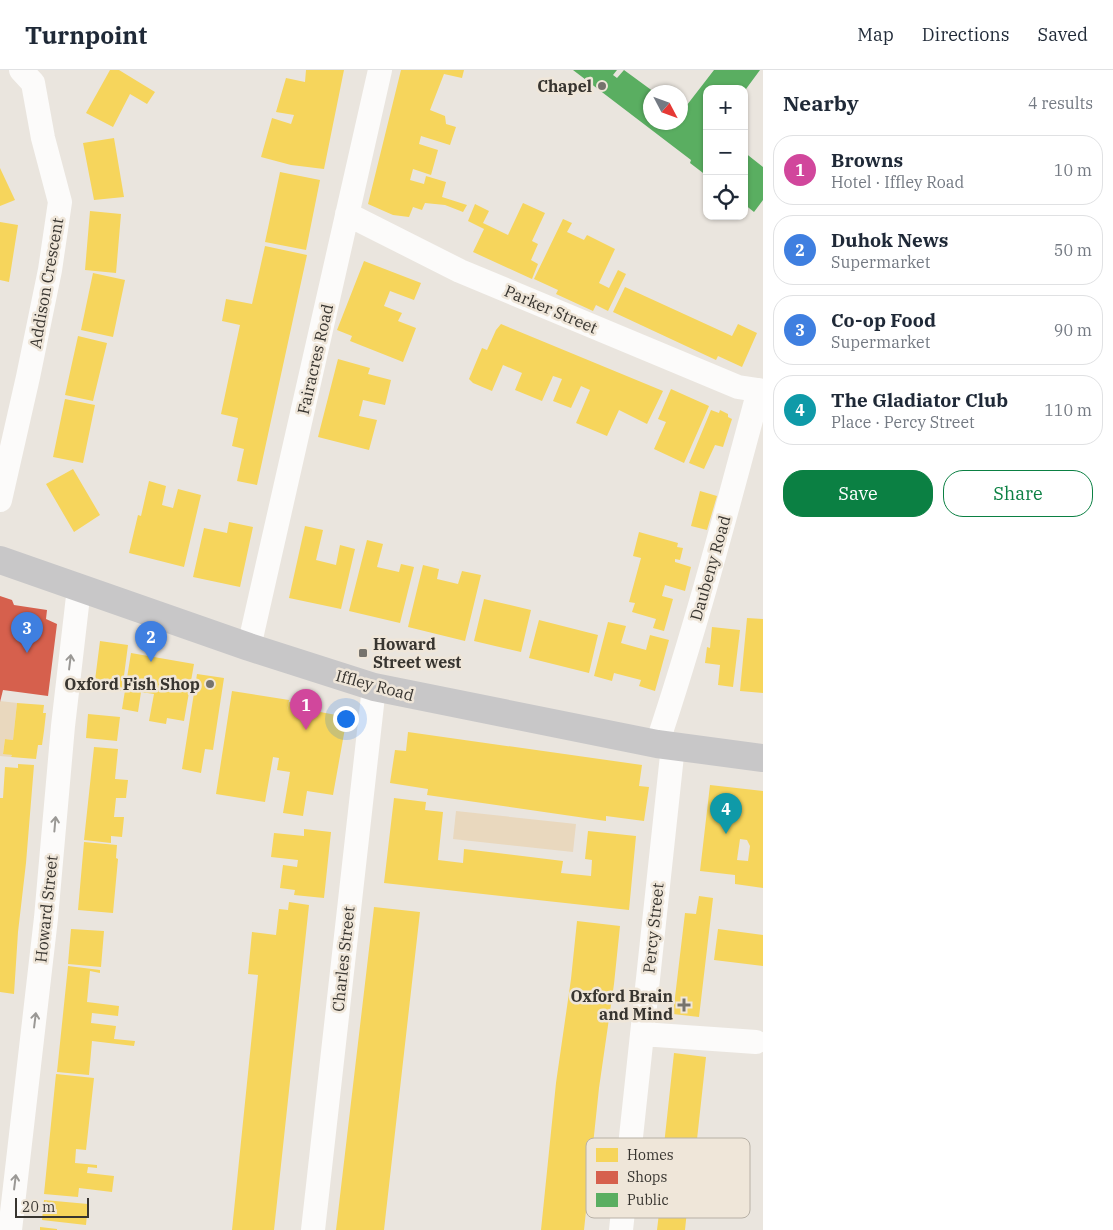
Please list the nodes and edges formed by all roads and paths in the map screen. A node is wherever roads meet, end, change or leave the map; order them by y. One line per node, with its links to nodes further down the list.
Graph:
1 (380, 70): 3 (street, Fairacres Road)
2 (34, 74): 5 (street, Addison Crescent)
3 (347, 214): 4 (street, Parker Street); 8 (street, Fairacres Road)
4 (761, 391): 10 (street, Daubeny Road)
5 (0, 500)
6 (0, 560): 7 (main road, Iffley Road)
7 (79, 588): 8 (main road, Iffley Road); 15 (street, Howard Street, one-way to 7)
8 (249, 647): 9 (main road, Iffley Road)
9 (374, 687): 10 (main road, Iffley Road); 16 (street, Charles Street)
10 (665, 745): 11 (main road, Iffley Road); 12 (street, Percy Street)
11 (763, 758)
12 (642, 1034): 13 (street); 14 (street, Percy Street)
13 (756, 1042)
14 (631, 1138)
15 (10, 1230)
16 (313, 1230)

